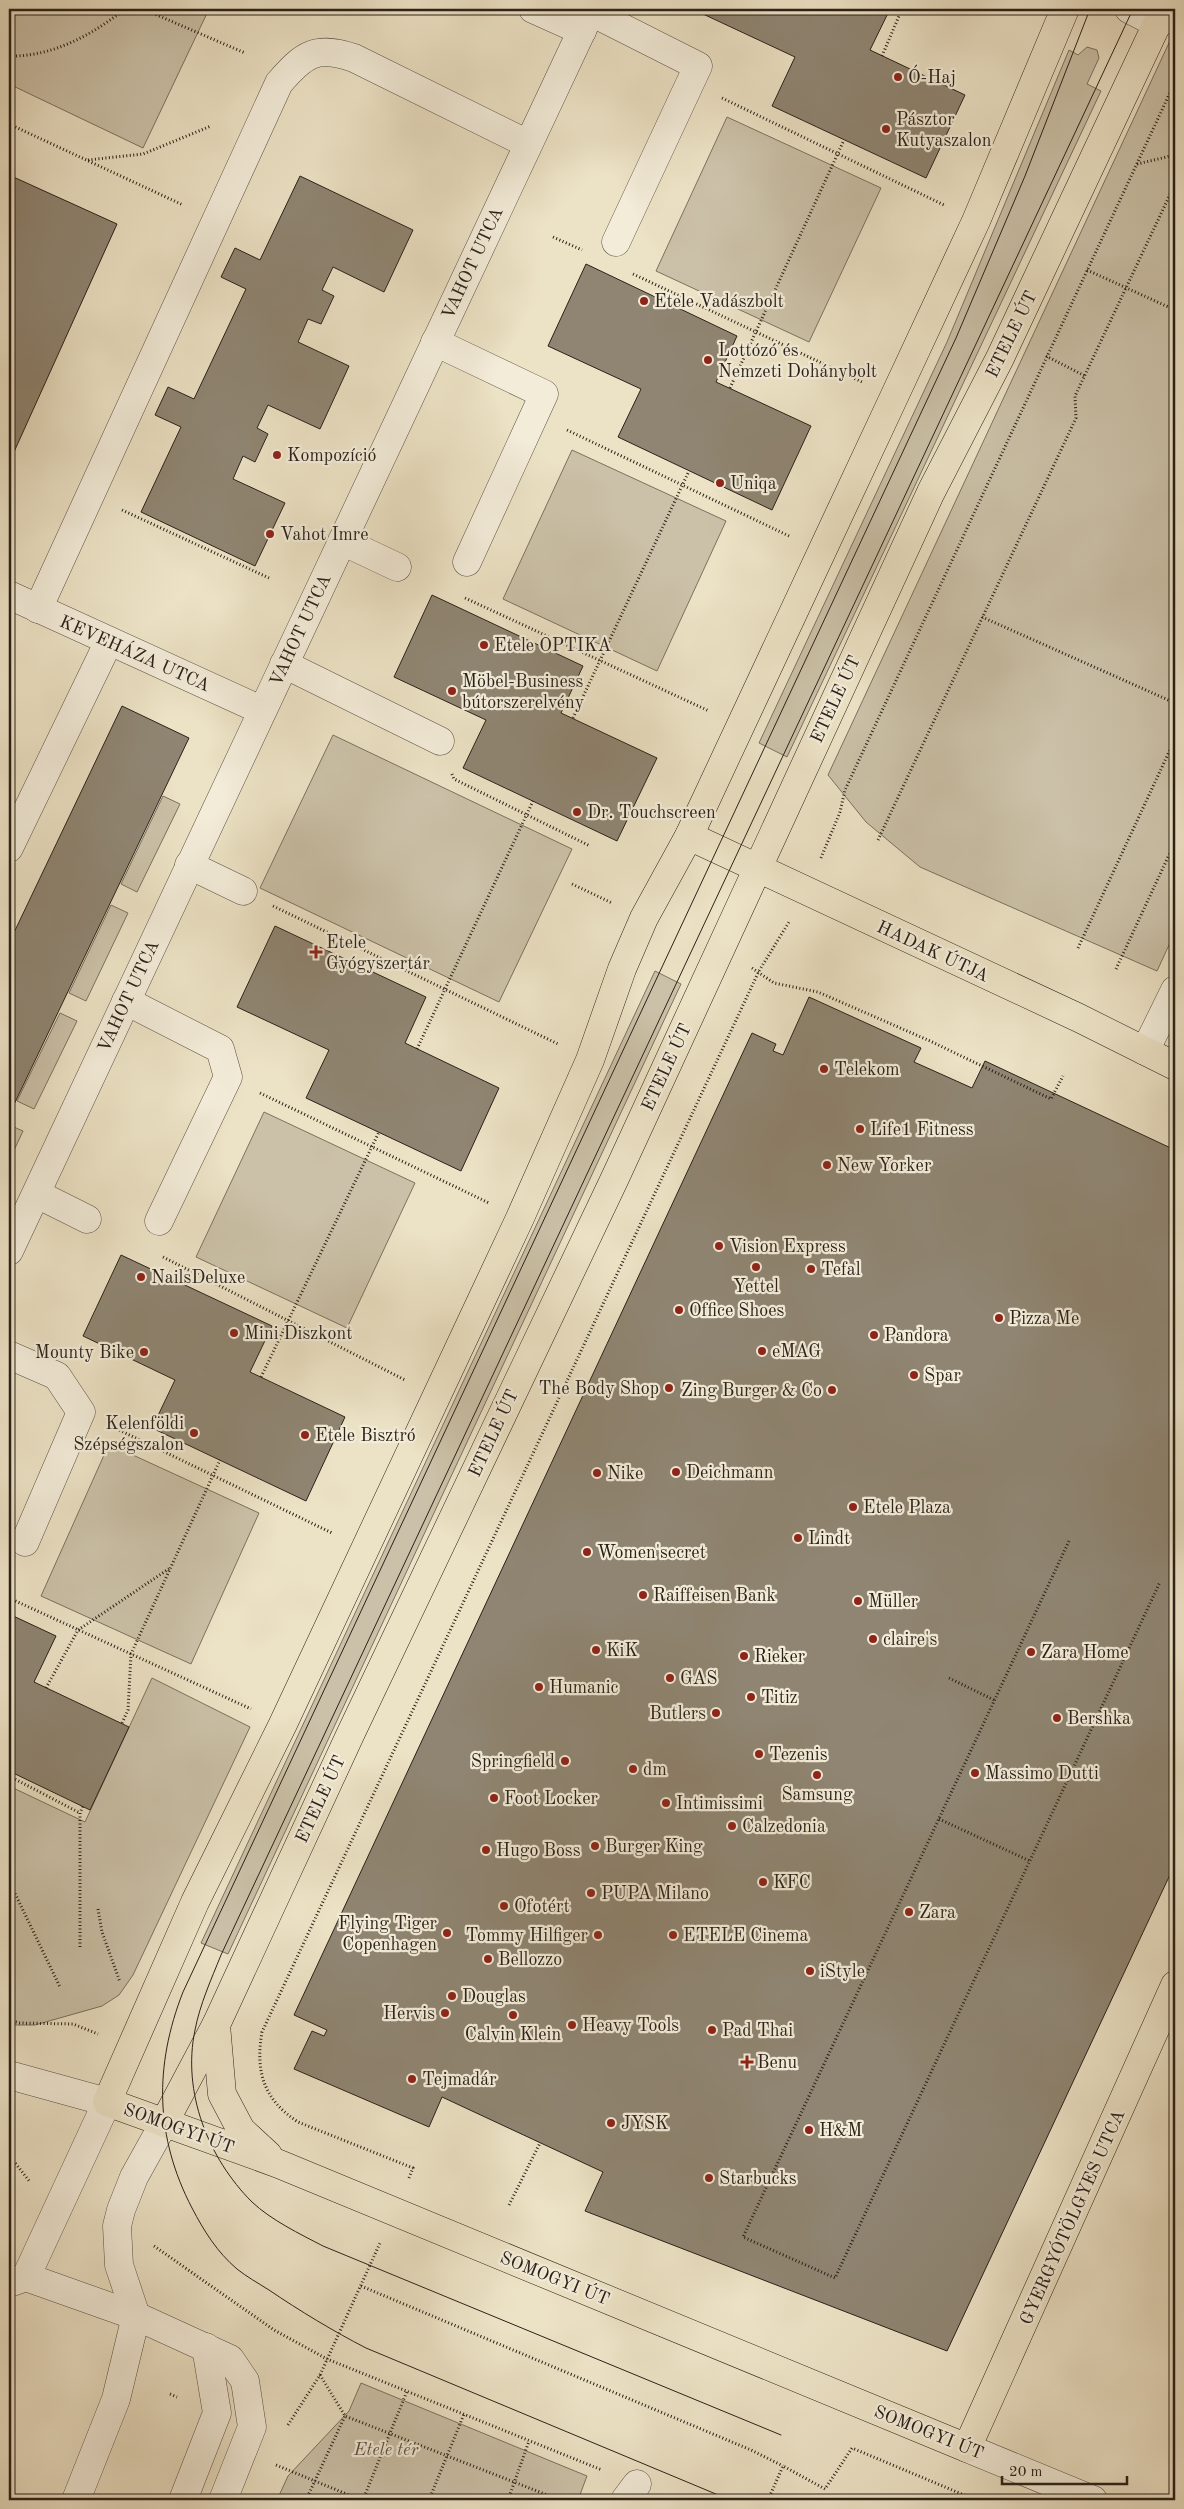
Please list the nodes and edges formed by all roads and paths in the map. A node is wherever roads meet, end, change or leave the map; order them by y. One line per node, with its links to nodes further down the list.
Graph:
1 (126, 9): 10 (path)
2 (143, 9): 9 (path)
3 (533, 9): 8 (street)
4 (902, 9): 11 (path)
5 (1064, 9): 24 (main road)
6 (1129, 9): 7 (street)
7 (1161, 16): 68 (main road, ETELE ÚT)
8 (588, 18): 12 (street); 17 (street, VAHOT UTCA)
9 (245, 53)
10 (9, 56)
11 (882, 56)
12 (691, 82): 18 (path); 26 (street)
13 (1175, 82): 21 (path)
14 (9, 124): 20 (path)
15 (211, 126): 20 (path)
16 (844, 140): 18 (path)
17 (528, 144): 23 (street); 33 (street, VAHOT UTCA)
18 (838, 154): 24 (path); 32 (path)
19 (1175, 155): 21 (path)
20 (87, 160): 23 (path)
21 (1137, 164): 29 (path)
22 (1175, 184): 30 (path)
23 (215, 220): 41 (street)
24 (976, 221): 37 (main road)
25 (553, 237): 27 (path)
26 (616, 242)
27 (589, 254)
28 (625, 270): 32 (path)
29 (1087, 270): 30 (path); 34 (path)
30 (1127, 288): 31 (path); 35 (path)
31 (1175, 310)
32 (757, 332): 36 (path); 37 (path)
33 (435, 342): 38 (street); 42 (street, VAHOT UTCA)
34 (1046, 356): 35 (path); 71 (path)
35 (1085, 376): 50 (path)
36 (730, 388)
37 (894, 397): 43 (main road)
38 (535, 415): 40 (path); 44 (street)
39 (689, 471): 40 (path)
40 (682, 486): 43 (path); 52 (path)
41 (90, 494): 46 (path); 49 (street)
42 (342, 540): 45 (street); 53 (street, VAHOT UTCA)
43 (821, 552): 57 (main road)
44 (467, 562)
45 (397, 567)
46 (269, 578)
47 (9, 595): 49 (street, KEVEHÁZA UTCA)
48 (461, 596): 52 (path)
49 (38, 609): 51 (street, KEVEHÁZA UTCA)
50 (982, 617): 54 (path); 63 (path)
51 (109, 641): 55 (street, KEVEHÁZA UTCA); 66 (street)
52 (600, 661): 56 (path); 57 (path)
53 (284, 664): 55 (street, VAHOT UTCA); 59 (street)
54 (1175, 703)
55 (262, 710): 67 (street, VAHOT UTCA)
56 (573, 718)
57 (742, 726): 62 (main road)
58 (1175, 739): 73 (path)
59 (440, 741): 61 (path)
60 (534, 801): 61 (path)
61 (527, 815): 65 (path); 77 (path)
62 (689, 836): 68 (main road, HADAK ÚTJA); 82 (main road)
63 (878, 840)
64 (1175, 842): 75 (path)
65 (590, 846)
66 (9, 848)
67 (189, 866): 70 (street); 79 (street, VAHOT UTCA)
68 (759, 869): 71 (main road, HADAK ÚTJA); 127 (main road, ETELE ÚT)
69 (572, 884): 72 (path)
70 (243, 892): 77 (path)
71 (807, 892): 76 (path); 81 (main road, HADAK ÚTJA)
72 (616, 905)
73 (1078, 948)
74 (751, 967): 76 (path)
75 (1116, 968)
76 (759, 971): 84 (path); 136 (path)
77 (445, 990): 80 (path); 82 (path)
78 (1175, 990): 81 (street)
79 (126, 1000): 85 (street); 88 (street, VAHOT UTCA)
80 (417, 1049)
81 (1145, 1052): 83 (main road, HADAK ÚTJA)
82 (590, 1060): 89 (main road)
83 (1175, 1066)
84 (1063, 1076)
85 (228, 1077): 87 (path); 91 (street)
86 (379, 1132): 87 (path)
87 (372, 1147): 89 (path); 94 (path)
88 (36, 1194): 90 (street); 92 (street, VAHOT UTCA)
89 (520, 1218): 97 (main road)
90 (87, 1219)
91 (159, 1220)
92 (9, 1251)
93 (157, 1254): 94 (path)
94 (289, 1320): 96 (path); 97 (path)
95 (9, 1355): 98 (street)
96 (261, 1378)
97 (437, 1396): 103 (main road)
98 (81, 1412): 100 (path); 102 (street)
99 (220, 1460): 100 (path)
100 (213, 1474): 103 (path); 104 (path)
101 (1069, 1541): 111 (path)
102 (26, 1542)
103 (365, 1550): 113 (main road)
104 (170, 1567): 107 (path); 108 (path)
105 (1160, 1582): 118 (path)
106 (9, 1598): 107 (path)
107 (78, 1630): 108 (path); 110 (path)
108 (131, 1654): 112 (path); 113 (path)
109 (949, 1678): 111 (path)
110 (46, 1688)
111 (994, 1700): 117 (path)
112 (122, 1723)
113 (283, 1724): 129 (main road)
114 (9, 1776): 116 (path)
115 (83, 1806): 116 (path)
116 (80, 1813): 121 (path)
117 (939, 1818): 118 (path); 118 (path)
118 (1030, 1861)
119 (9, 1881): 124 (path)
120 (98, 1909): 122 (path)
121 (80, 1947)
122 (121, 1984)
123 (1175, 1985): 148 (main road, GYERGYÓTÖLGYES UTCA)
124 (60, 1987)
125 (9, 2020): 126 (path)
126 (73, 2024)
127 (216, 2025): 130 (main road, ETELE ÚT); 133 (main road)
128 (9, 2076): 129 (street, SOMOGYI ÚT)
129 (107, 2102): 130 (main road, SOMOGYI ÚT); 134 (street)
130 (164, 2123): 133 (main road, SOMOGYI ÚT); 137 (street)
131 (540, 2143): 135 (path)
132 (9, 2155): 134 (path)
133 (279, 2164): 136 (main road, SOMOGYI ÚT)
134 (61, 2201): 138 (street)
135 (509, 2205)
136 (394, 2212): 139 (path); 148 (main road, SOMOGYI ÚT)
137 (117, 2226): 140 (street); 142 (path)
138 (17, 2280): 140 (street)
139 (361, 2286): 142 (path); 151 (path)
140 (136, 2316): 141 (street); 155 (street)
141 (206, 2347): 156 (street); 157 (street)
142 (327, 2359): 143 (path); 145 (path)
143 (407, 2391): 144 (path); 146 (path)
144 (464, 2414): 147 (path); 149 (path)
145 (345, 2416): 146 (path); 152 (path)
146 (391, 2432): 149 (path); 159 (path)
147 (529, 2441): 153 (path); 154 (path)
148 (966, 2448): 165 (street, SOMOGYI ÚT)
149 (448, 2455): 153 (path); 160 (path)
150 (269, 2463): 152 (path)
151 (783, 2466): 163 (path); 164 (path)
152 (314, 2480): 158 (path); 159 (path)
153 (516, 2482): 161 (path); 162 (path)
154 (631, 2492)
155 (76, 2500)
156 (183, 2500)
157 (223, 2500)
158 (306, 2500)
159 (362, 2500)
160 (428, 2500)
161 (508, 2500)
162 (560, 2500)
163 (768, 2500)
164 (976, 2500)
165 (1093, 2500)

